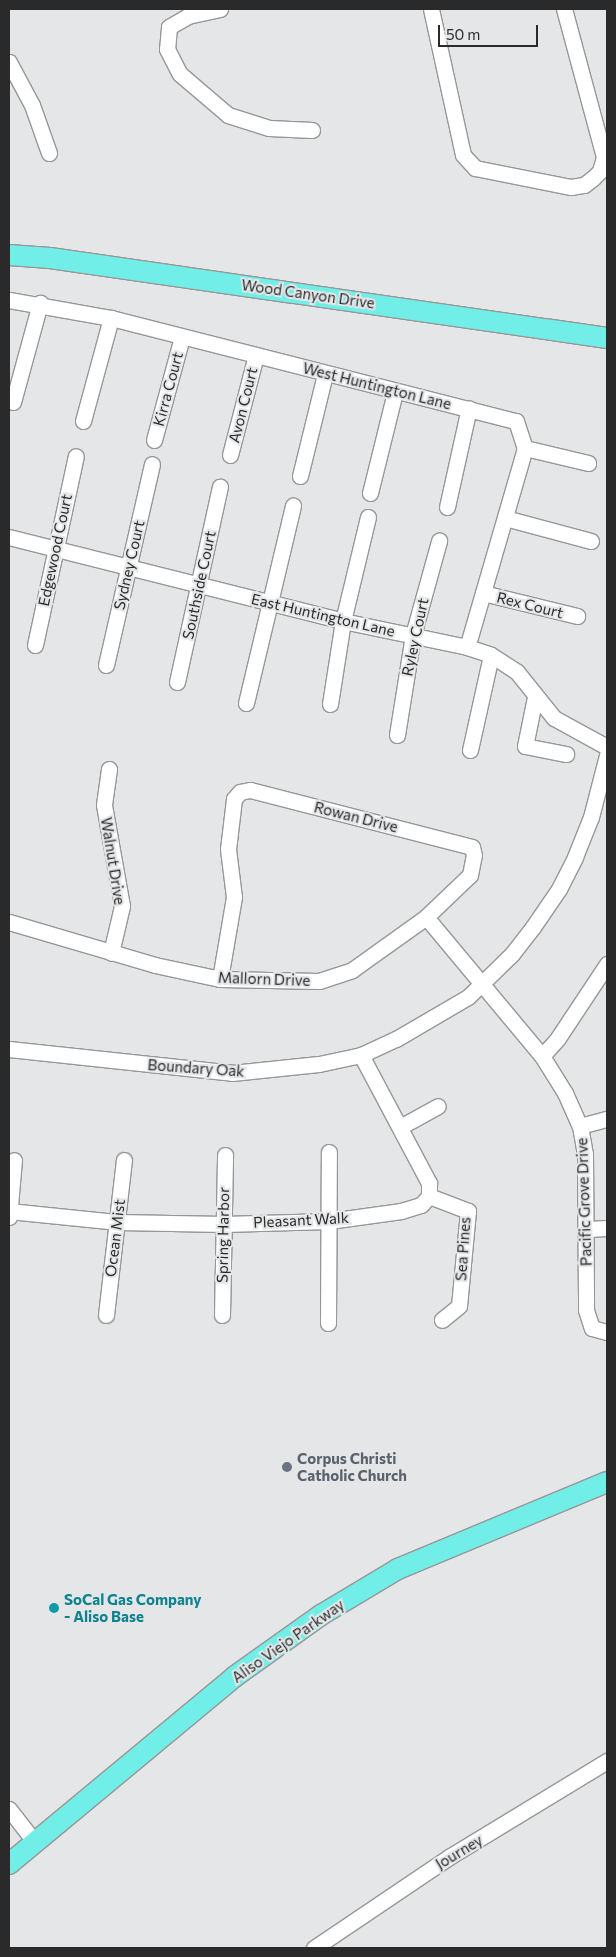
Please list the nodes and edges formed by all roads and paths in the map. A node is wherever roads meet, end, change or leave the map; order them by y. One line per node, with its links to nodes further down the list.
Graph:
1 (220, 9): 5 (street)
2 (431, 9): 3 (street)
3 (564, 9)
4 (9, 62): 6 (street)
5 (312, 130)
6 (49, 153)
7 (9, 255): 12 (main road, Wood Canyon Drive)
8 (9, 300): 9 (street, West Huntington Lane)
9 (40, 303): 10 (street, West Huntington Lane); 16 (street)
10 (111, 318): 11 (street, West Huntington Lane); 18 (street)
11 (182, 337): 13 (street, West Huntington Lane); 19 (street, Kirra Court)
12 (607, 338)
13 (256, 355): 14 (street, West Huntington Lane); 21 (street, Avon Court)
14 (325, 374): 15 (street, West Huntington Lane); 25 (street)
15 (395, 392): 17 (street, West Huntington Lane); 27 (street)
16 (14, 402)
17 (469, 408): 20 (street, West Huntington Lane); 29 (street)
18 (83, 421)
19 (154, 440)
20 (525, 448): 23 (street); 31 (street)
21 (230, 455)
22 (76, 456): 35 (street, Edgewood Court)
23 (588, 463)
24 (152, 464): 36 (street, Sydney Court)
25 (300, 476)
26 (220, 487): 37 (street, Southside Court)
27 (370, 493)
28 (293, 506): 39 (street)
29 (447, 506)
30 (368, 517): 41 (street)
31 (505, 518): 34 (street); 38 (street)
32 (9, 537): 35 (street, East Huntington Lane)
33 (439, 541): 42 (street, Ryley Court)
34 (591, 541)
35 (56, 547): 36 (street, East Huntington Lane); 43 (street, Edgewood Court)
36 (129, 566): 37 (street, East Huntington Lane); 46 (street, Sydney Court)
37 (199, 585): 39 (street, East Huntington Lane); 47 (street, Southside Court)
38 (483, 593): 40 (street, Rex Court); 44 (street)
39 (269, 602): 41 (street, East Huntington Lane); 49 (street)
40 (577, 616)
41 (343, 621): 42 (street, East Huntington Lane); 50 (street)
42 (413, 636): 44 (street, East Huntington Lane); 51 (street, Ryley Court)
43 (35, 645)
44 (467, 647): 45 (street, East Huntington Lane)
45 (490, 655): 48 (street, East Huntington Lane); 53 (street)
46 (106, 665)
47 (178, 682)
48 (535, 698): 52 (street, East Huntington Lane); 54 (street)
49 (246, 703)
50 (330, 704)
51 (397, 734)
52 (607, 747)
53 (470, 750)
54 (566, 754)
55 (607, 755): 63 (street, Boundary Oak)
56 (109, 769): 60 (street, Walnut Drive)
57 (474, 855): 58 (street, Mallorn Drive); 62 (street, Rowan Drive)
58 (426, 917): 62 (street, Mallorn Drive); 63 (street, Pacific Grove Drive)
59 (9, 922): 60 (street, Mallorn Drive)
60 (111, 953): 62 (street, Mallorn Drive)
61 (607, 964): 66 (street)
62 (220, 979)
63 (482, 984): 65 (street, Boundary Oak); 66 (street, Pacific Grove Drive)
64 (9, 1049): 65 (street, Boundary Oak)
65 (361, 1055): 70 (street)
66 (542, 1056): 69 (street, Pacific Grove Drive)
67 (438, 1106): 70 (street)
68 (607, 1119): 69 (street)
69 (580, 1126): 82 (street, Pacific Grove Drive)
70 (400, 1127): 75 (street)
71 (329, 1152): 78 (street)
72 (225, 1155): 80 (street, Spring Harbor)
73 (14, 1160): 76 (street)
74 (124, 1160): 79 (street, Ocean Mist)
75 (429, 1196): 78 (street, Pleasant Walk); 85 (street, Sea Pines)
76 (9, 1211): 77 (street); 79 (street, Pleasant Walk)
77 (9, 1217)
78 (329, 1221): 80 (street, Pleasant Walk); 86 (street)
79 (118, 1222): 80 (street, Pleasant Walk); 83 (street, Ocean Mist)
80 (224, 1224): 84 (street, Spring Harbor)
81 (607, 1228): 82 (street)
82 (587, 1229): 87 (street, Pacific Grove Drive)
83 (106, 1315)
84 (222, 1315)
85 (442, 1320)
86 (328, 1323)
87 (607, 1332)
88 (607, 1482): 91 (main road, Aliso Viejo Parkway)
89 (607, 1761): 93 (street, Journey)
90 (9, 1809): 91 (street)
91 (34, 1841): 92 (main road, Aliso Viejo Parkway)
92 (9, 1864)
93 (314, 1948)

